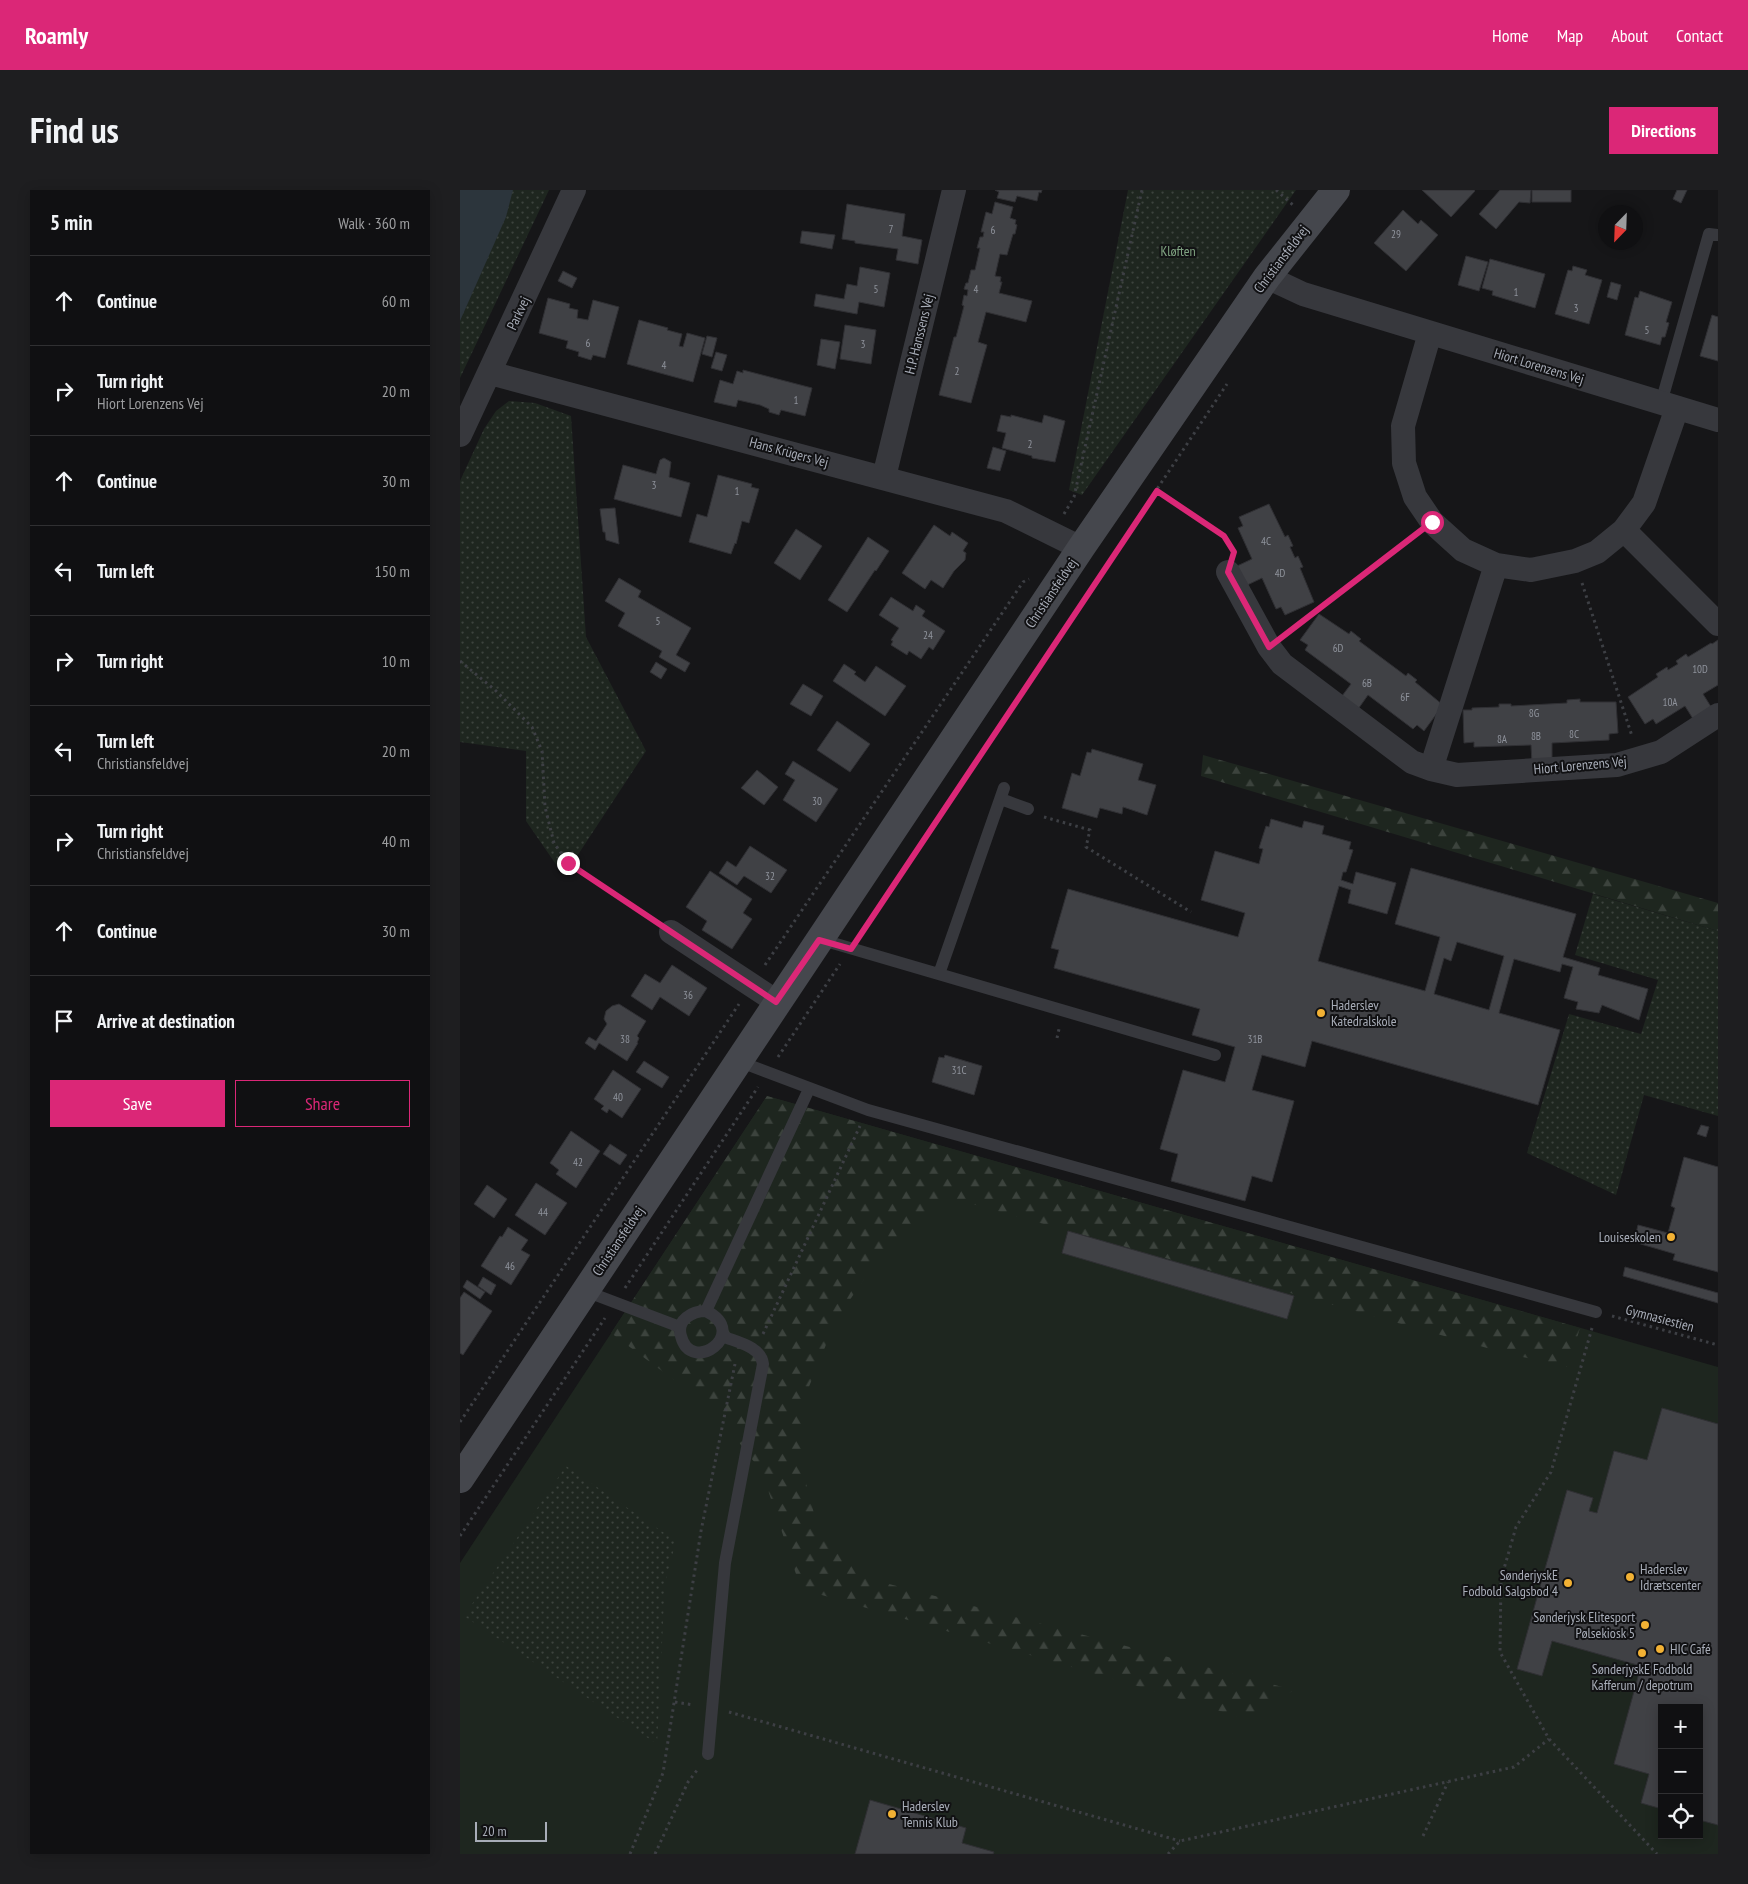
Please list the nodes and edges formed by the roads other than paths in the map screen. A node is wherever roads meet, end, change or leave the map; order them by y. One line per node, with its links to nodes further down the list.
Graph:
1 (574, 190): 7 (street, Parkvej)
2 (954, 190): 11 (street, H.P. Hanssens Vej)
3 (1336, 190): 5 (street, Christiansfeldvej)
4 (1718, 235): 8 (lane)
5 (1267, 277): 6 (street, Hiort Lorenzens Vej); 13 (street, Christiansfeldvej)
6 (1430, 333): 8 (street, Hiort Lorenzens Vej); 14 (street)
7 (490, 373): 10 (street, Parkvej); 11 (street, Hans Krügers Vej)
8 (1669, 406): 9 (street, Hiort Lorenzens Vej); 12 (street)
9 (1718, 420)
10 (460, 435)
11 (884, 477): 13 (street, Hans Krügers Vej)
12 (1624, 530): 14 (street); 16 (street)
13 (1080, 548): 21 (street, Christiansfeldvej)
14 (1496, 565): 18 (street)
15 (1228, 572): 18 (street, Hiort Lorenzens Vej)
16 (1718, 624)
17 (1718, 715): 18 (street, Hiort Lorenzens Vej)
18 (1432, 769)
19 (1028, 809): 22 (lane)
20 (672, 932): 23 (street)
21 (819, 940): 22 (lane); 23 (street, Christiansfeldvej)
22 (939, 974): 24 (lane)
23 (776, 1002): 25 (street, Christiansfeldvej)
24 (1215, 1055)
25 (738, 1061): 26 (lane); 27 (street, Christiansfeldvej)
26 (809, 1089): 28 (lane); 29 (lane)
27 (585, 1291): 30 (lane); 32 (street, Christiansfeldvej)
28 (706, 1311): 30 (lane); 31 (lane)
29 (1596, 1312)
30 (680, 1327): 31 (lane)
31 (722, 1336): 33 (lane)
32 (460, 1479)
33 (708, 1754)

